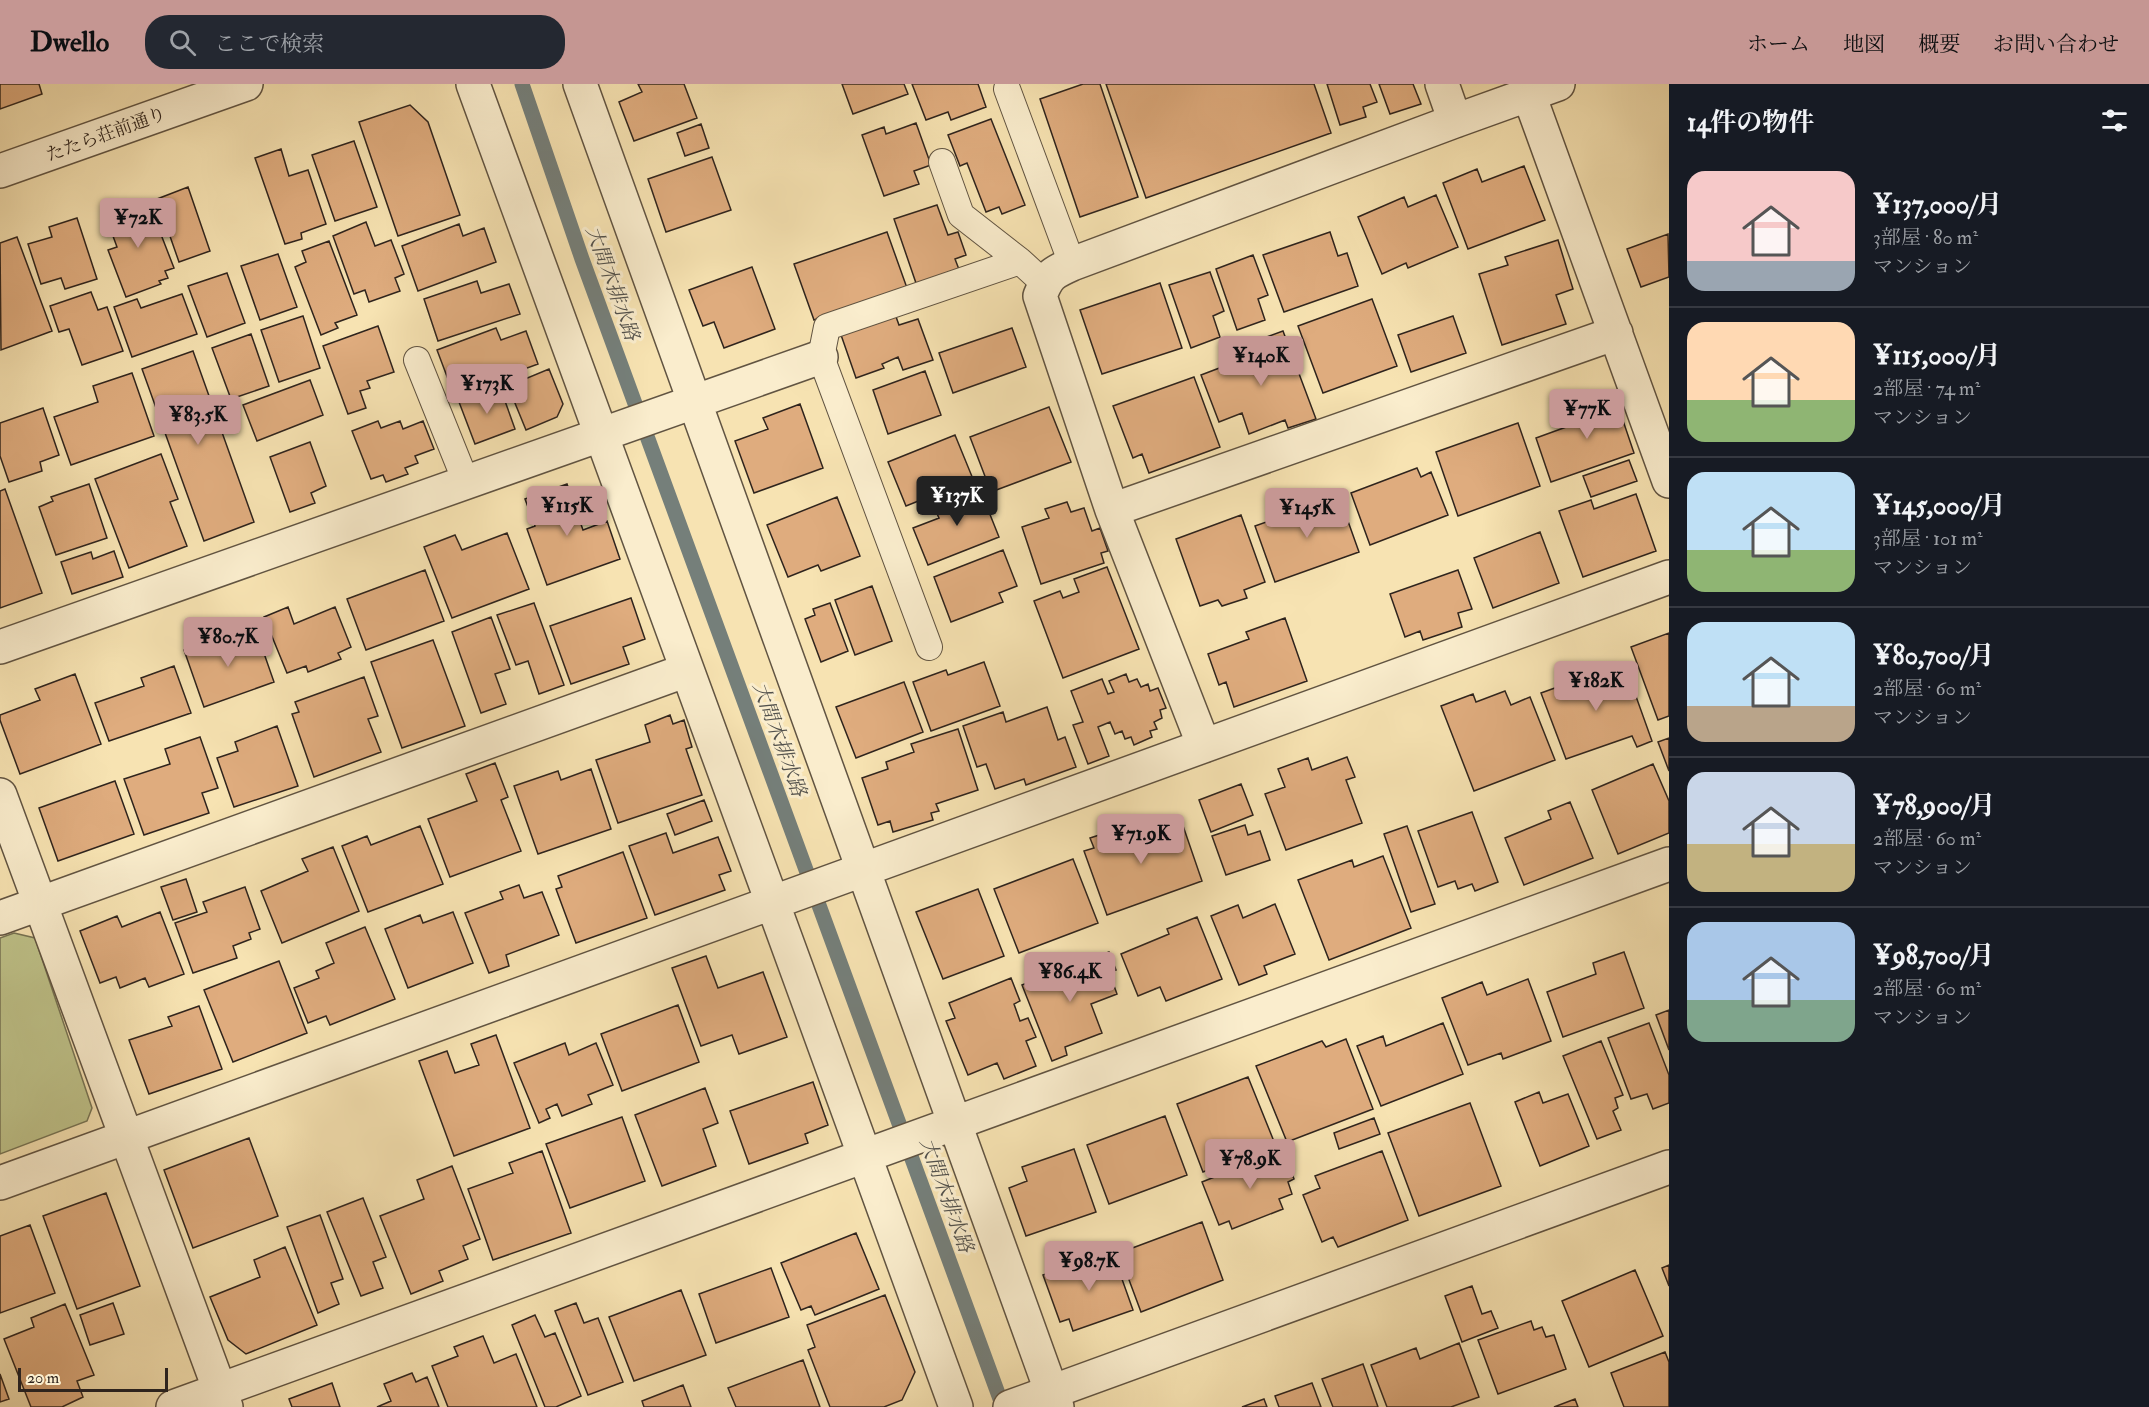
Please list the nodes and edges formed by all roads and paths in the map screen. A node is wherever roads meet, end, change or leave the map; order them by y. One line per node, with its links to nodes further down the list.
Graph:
1 (246, 84): 9 (street, たたら荘前通り)
2 (473, 84): 17 (street)
3 (580, 84): 16 (street)
4 (1442, 84): 7 (street)
5 (1007, 89): 11 (lane)
6 (1544, 89): 7 (street); 13 (street)
7 (1455, 121): 11 (street)
8 (942, 162): 10 (lane)
9 (0, 171)
10 (1020, 261): 12 (lane); 14 (lane)
11 (1072, 264): 12 (street)
12 (1045, 284): 20 (street)
13 (1616, 333): 18 (street); 20 (street)
14 (821, 357): 16 (street); 22 (lane)
15 (417, 360): 19 (lane)
16 (694, 401): 17 (street); 28 (street)
17 (603, 433): 19 (street); 24 (street)
18 (1669, 481)
19 (466, 482): 23 (street)
20 (1112, 510): 25 (street)
21 (1669, 577): 25 (street)
22 (929, 646)
23 (0, 647)
24 (687, 670): 29 (street); 30 (street)
25 (1204, 746): 28 (street)
26 (0, 795): 30 (street)
27 (1669, 864): 32 (street)
28 (863, 869): 29 (street); 32 (street)
29 (774, 902): 33 (street); 34 (street)
30 (40, 903): 31 (street); 33 (street)
31 (0, 918)
32 (955, 1123): 34 (street); 38 (street)
33 (126, 1137): 36 (street); 37 (street)
34 (864, 1156): 37 (street); 40 (street)
35 (1669, 1167): 38 (street)
36 (0, 1183)
37 (223, 1399): 39 (street)
38 (1054, 1399): 41 (street)
39 (173, 1407)
40 (956, 1407)
41 (1010, 1407)

